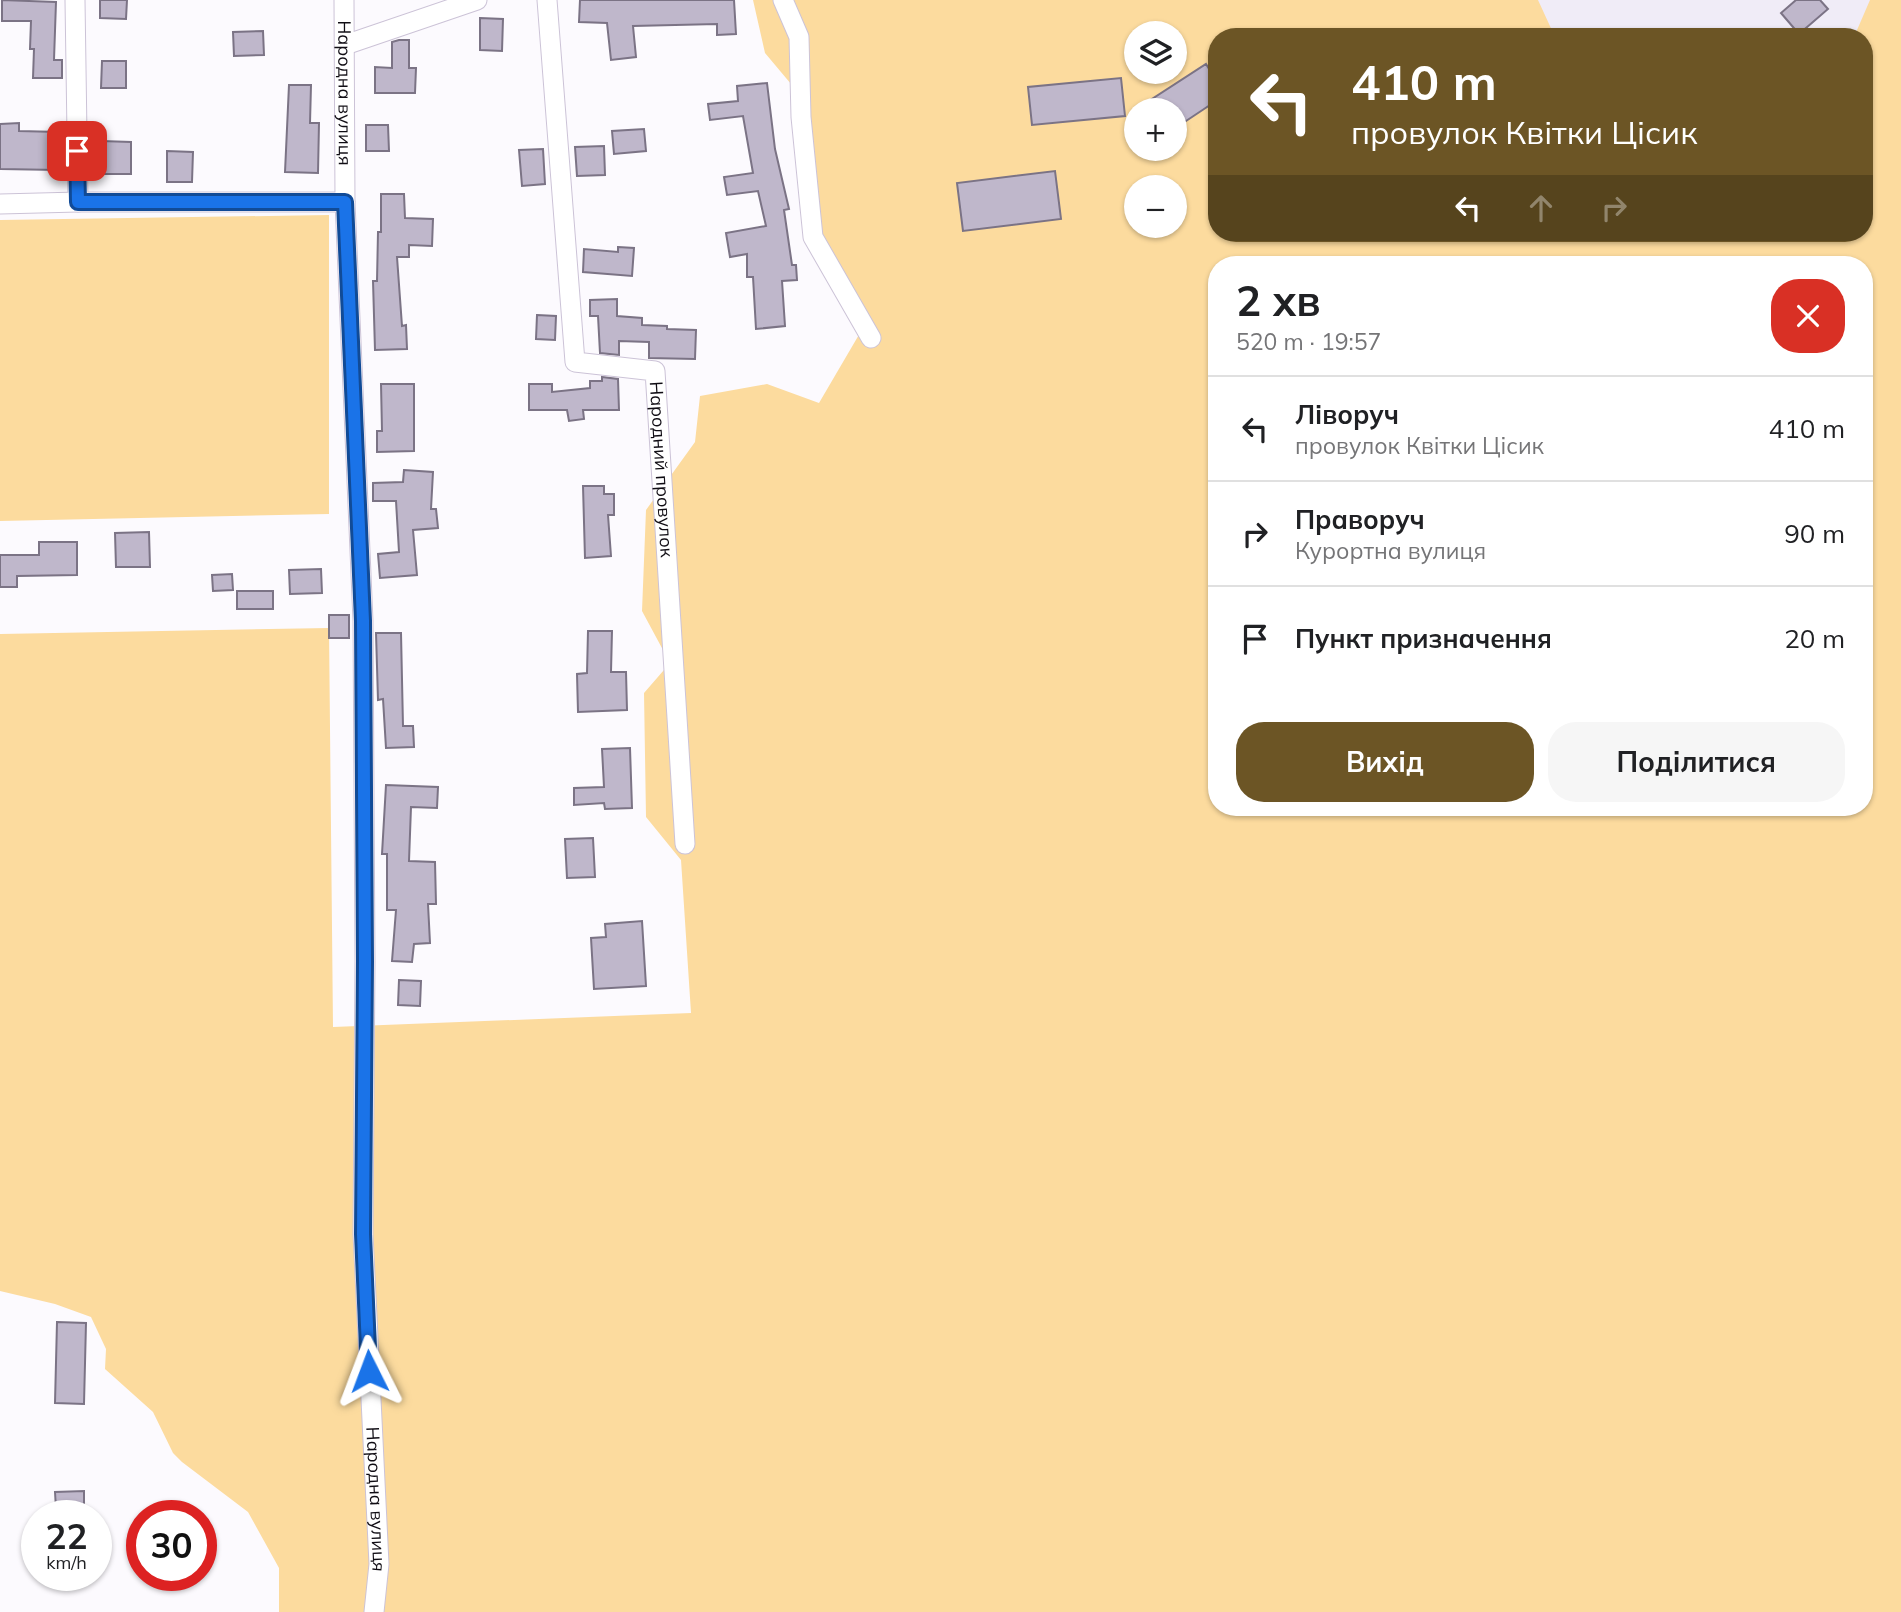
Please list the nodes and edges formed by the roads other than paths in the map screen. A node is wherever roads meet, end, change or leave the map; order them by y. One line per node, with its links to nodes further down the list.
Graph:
1 (75, 0): 7 (street)
2 (344, 0): 6 (street, Народна вулиця)
3 (477, 0): 6 (street)
4 (547, 0): 11 (street, Народний провулок)
5 (782, 0): 10 (street)
6 (345, 45): 8 (street, Народна вулиця)
7 (78, 202): 8 (street); 9 (street)
8 (345, 202): 12 (street, Народна вулиця)
9 (0, 204)
10 (871, 338)
11 (685, 844)
12 (374, 1612)

